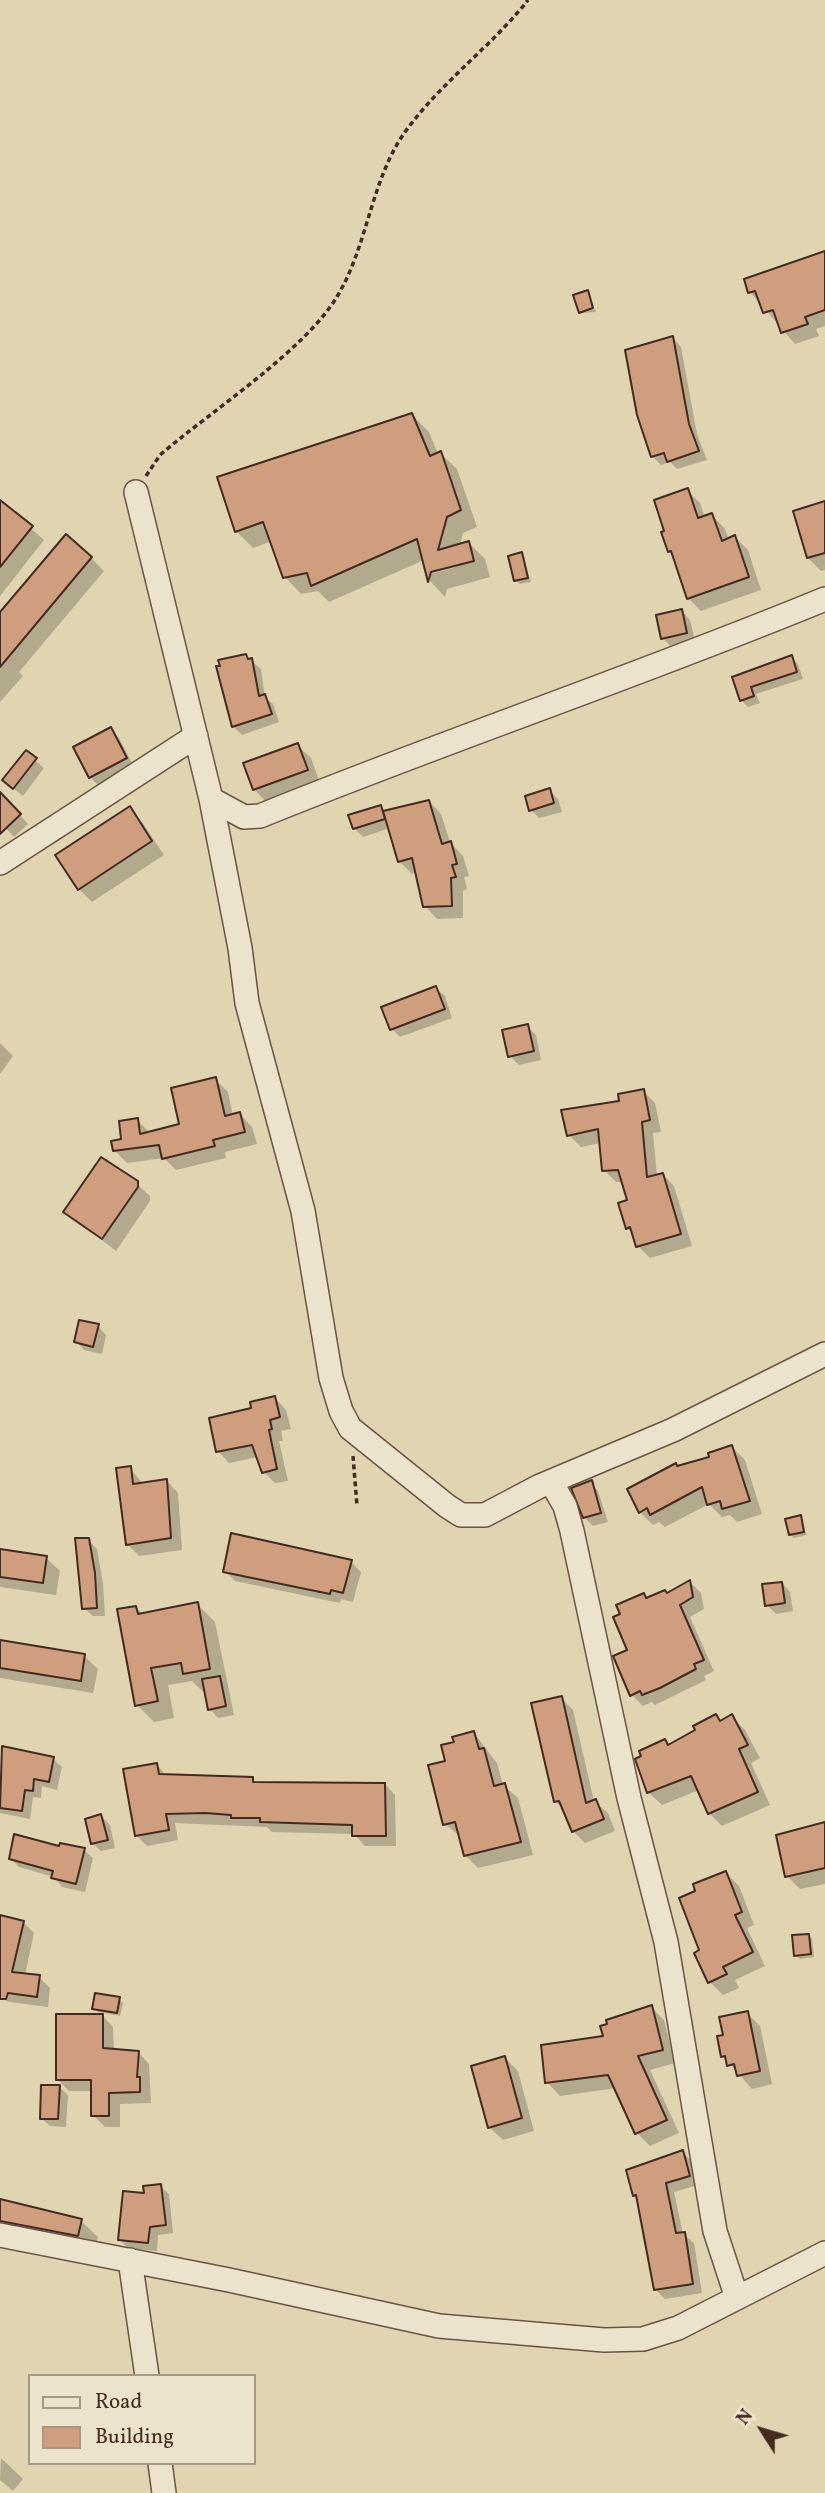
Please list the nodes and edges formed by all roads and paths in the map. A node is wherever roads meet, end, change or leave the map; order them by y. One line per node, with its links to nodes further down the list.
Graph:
1 (528, 0): 2 (path)
2 (136, 492): 4 (street)
3 (825, 599): 5 (street)
4 (196, 736): 5 (street); 6 (street)
5 (211, 799): 8 (street)
6 (0, 863)
7 (825, 1354): 9 (street)
8 (350, 1428): 9 (street); 10 (path)
9 (551, 1482): 14 (street)
10 (357, 1506)
11 (0, 2235): 13 (street)
12 (825, 2253): 14 (street)
13 (130, 2260): 14 (street); 15 (street)
14 (737, 2298)
15 (147, 2374)
16 (160, 2465): 17 (street)
17 (164, 2493)

